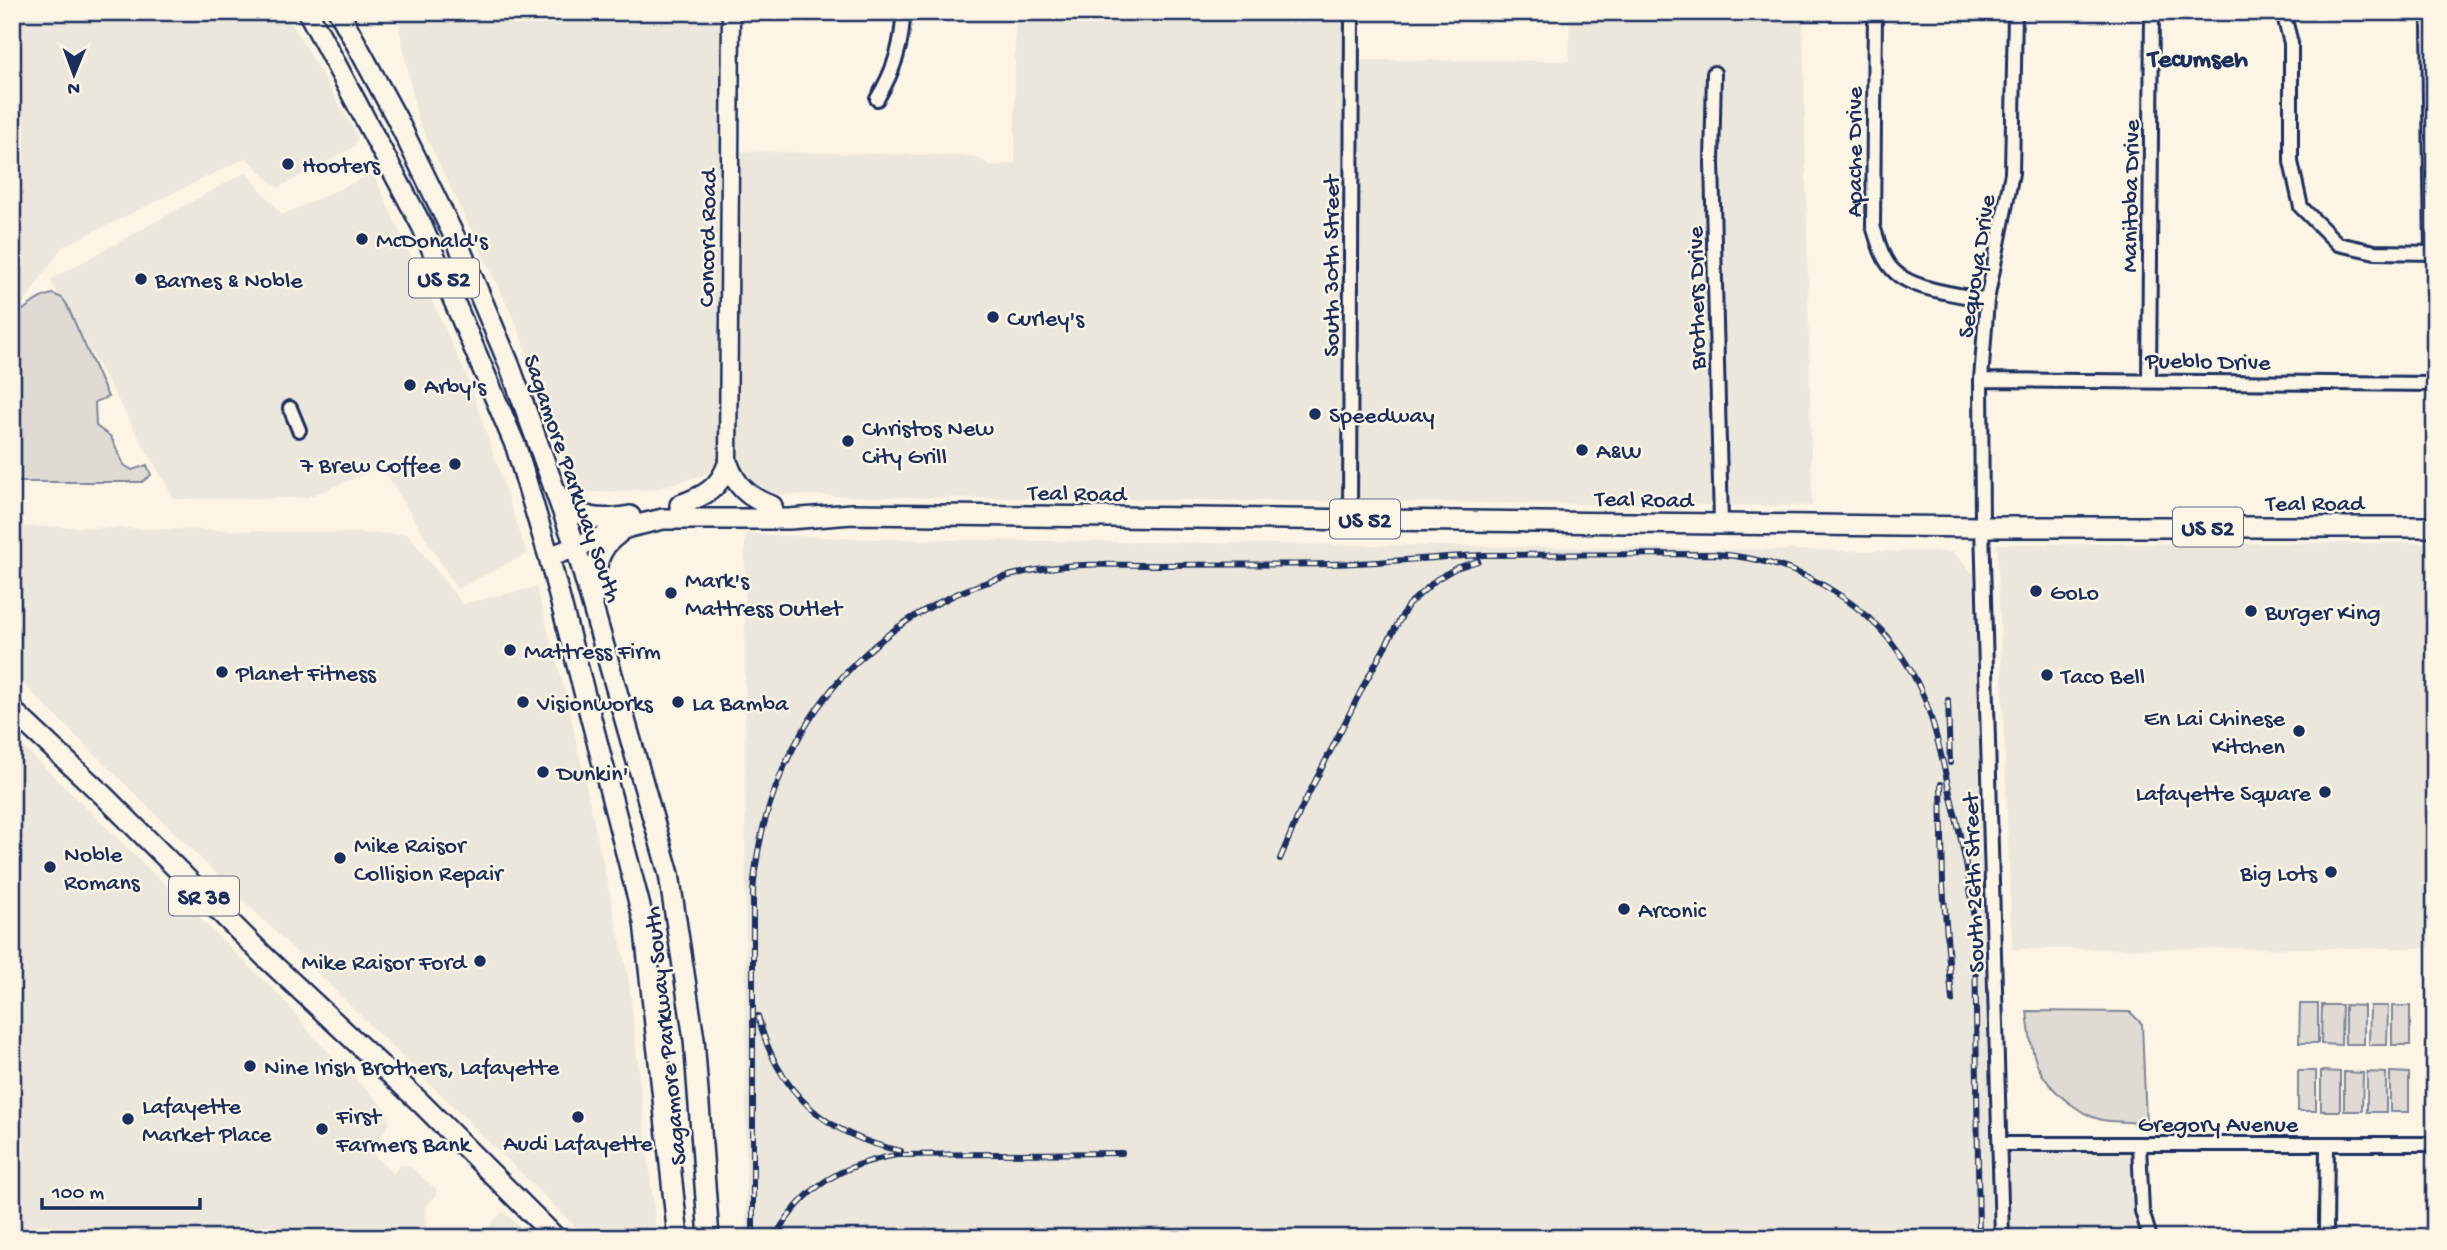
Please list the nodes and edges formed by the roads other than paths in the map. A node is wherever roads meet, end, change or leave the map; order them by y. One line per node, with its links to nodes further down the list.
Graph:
1 (308, 12): 31 (main road, Sagamore Parkway South / US 52)
2 (339, 12): 21 (main road, Sagamore Parkway South / US 52)
3 (732, 12): 20 (street, Concord Road)
4 (903, 12): 12 (street)
5 (1352, 12): 25 (street, South 30th Street)
6 (1875, 12): 14 (street, Apache Drive)
7 (2015, 12): 14 (street, Sequoya Drive)
8 (2152, 12): 16 (street, Manitoba Drive)
9 (2283, 12): 13 (street)
10 (2429, 24): 13 (street)
11 (1714, 73): 27 (street, Brothers Drive)
12 (877, 99)
13 (2433, 253)
14 (1987, 300): 15 (street, Sequoya Drive)
15 (1981, 380): 16 (street, Pueblo Drive); 28 (street, Sequoya Drive)
16 (2148, 380): 17 (street, Pueblo Drive)
17 (2435, 384)
18 (290, 408): 19 (street)
19 (299, 430)
20 (728, 464): 22 (main road); 23 (main road)
21 (556, 493): 26 (main road, US 52); 30 (main road, Sagamore Parkway South)
22 (680, 505): 23 (main road, Teal Road / US 52); 26 (main road, Teal Road / US 52)
23 (772, 506): 24 (main road, Teal Road / US 52)
24 (852, 514): 25 (main road, Teal Road / US 52); 26 (main road, Teal Road / US 52)
25 (1350, 519): 27 (main road, Teal Road / US 52)
26 (630, 521): 30 (main road, Teal Road / US 52); 32 (main road)
27 (1721, 523): 28 (main road, Teal Road / US 52)
28 (1982, 527): 29 (main road, Teal Road / US 52); 34 (street, South 26th Street)
29 (2435, 527)
30 (576, 548): 31 (main road, US 52); 32 (main road, Sagamore Parkway South)
31 (549, 557): 40 (main road, Sagamore Parkway South)
32 (598, 622): 41 (main road, Sagamore Parkway South)
33 (12, 710): 39 (main road, SR 38)
34 (2001, 1144): 35 (street, Gregory Avenue); 42 (street, South 26th Street)
35 (2139, 1144): 37 (street, Gregory Avenue); 43 (street)
36 (2435, 1144): 37 (street, Gregory Avenue)
37 (2327, 1145): 38 (street)
38 (2326, 1228)
39 (556, 1238)
40 (678, 1238)
41 (709, 1238)
42 (2002, 1238)
43 (2150, 1238)

